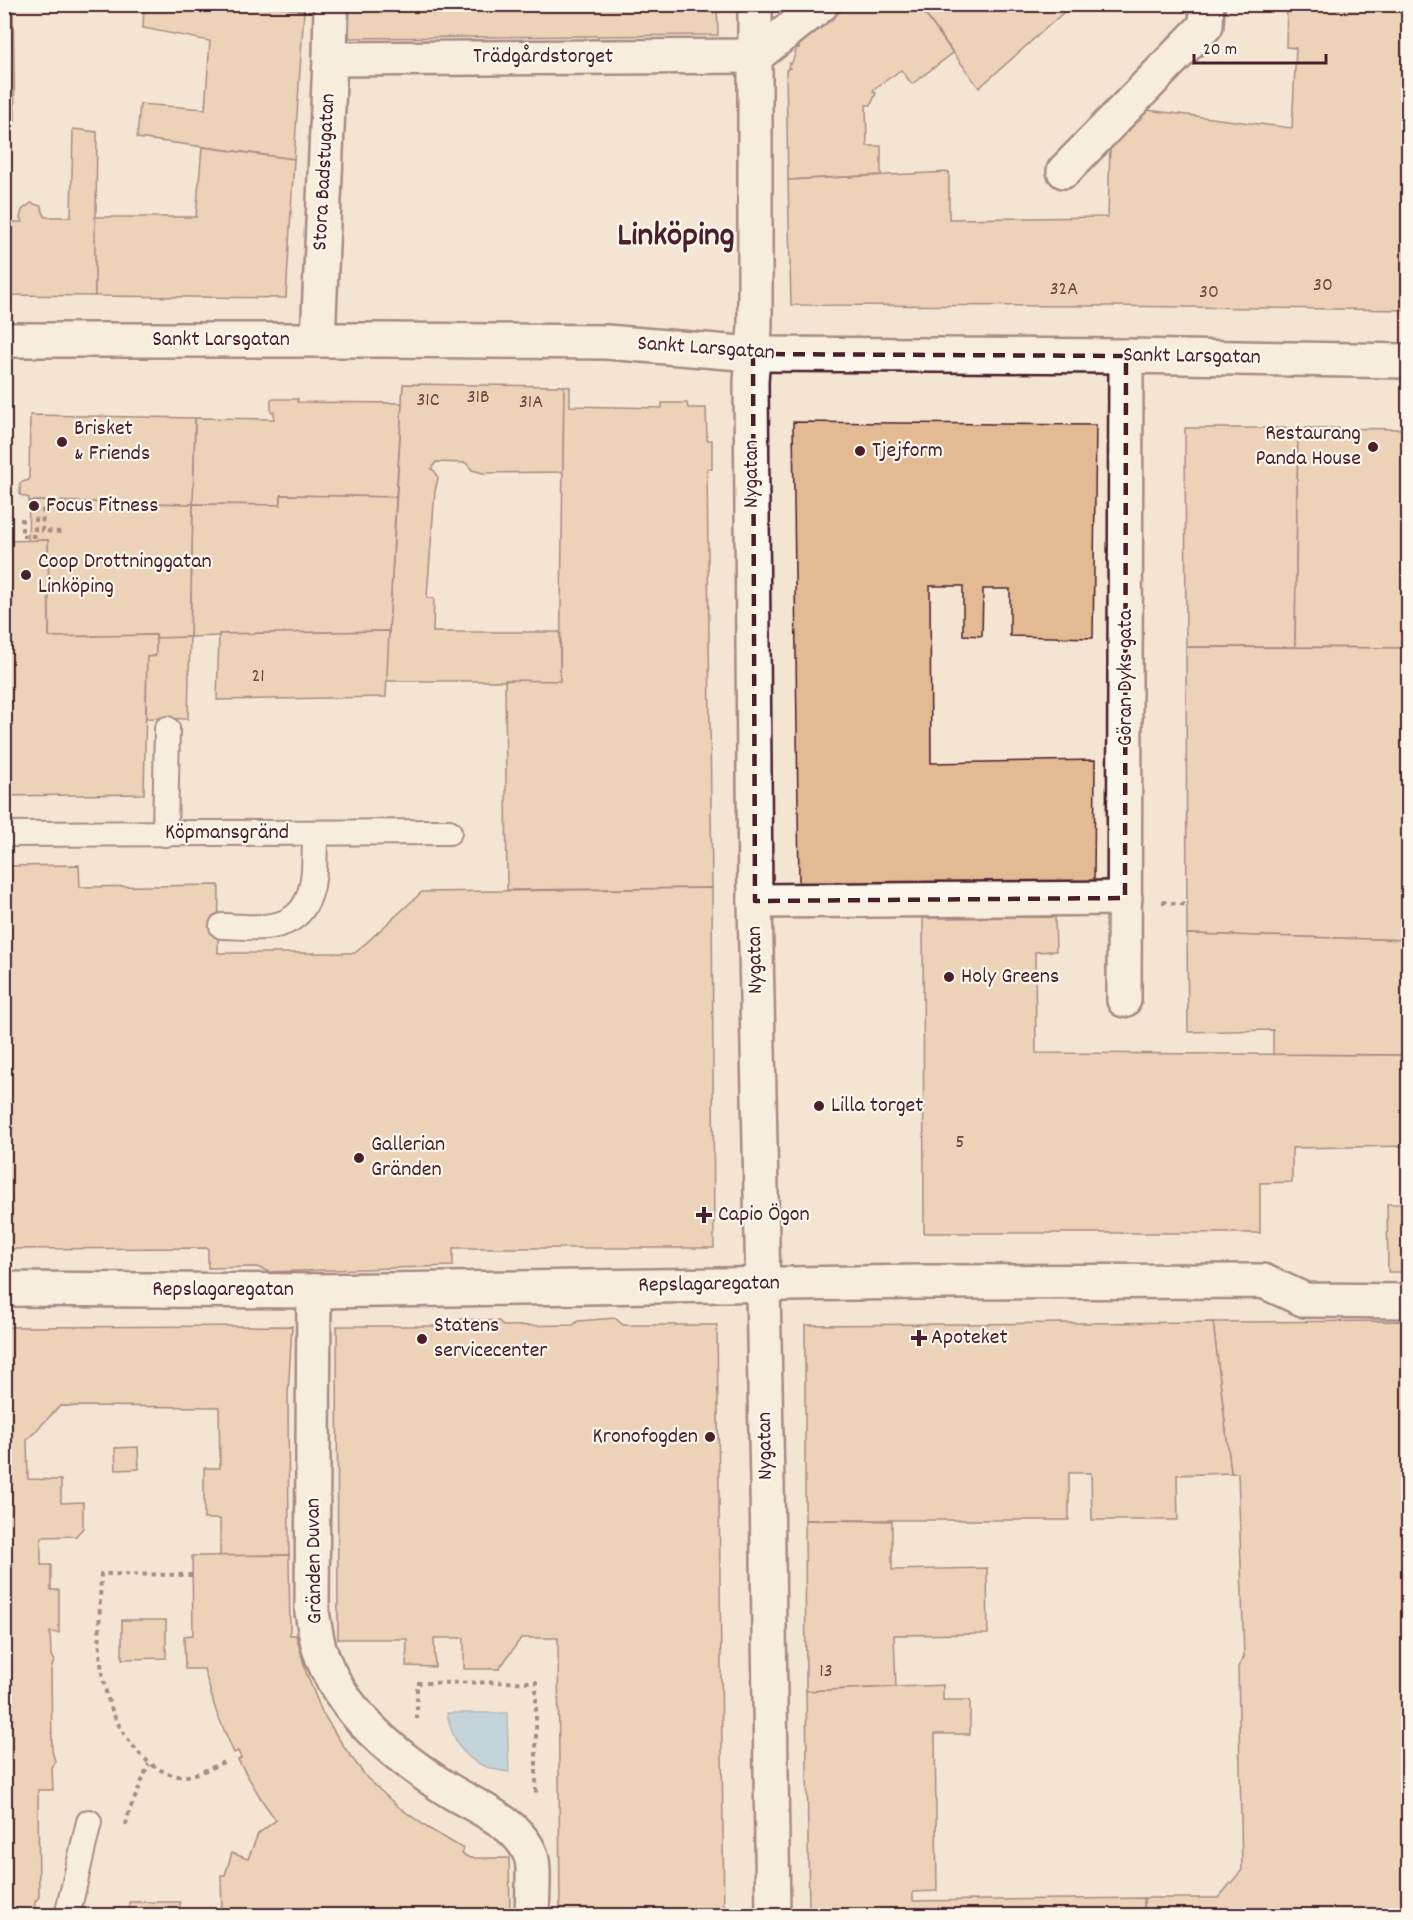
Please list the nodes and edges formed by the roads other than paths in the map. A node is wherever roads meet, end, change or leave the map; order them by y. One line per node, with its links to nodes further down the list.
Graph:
1 (331, 4): 6 (street, Stora Badstugatan)
2 (755, 4): 5 (street, Nygatan)
3 (822, 4): 5 (street)
4 (1207, 4): 7 (street)
5 (756, 56): 6 (street, Trädgårdstorget); 10 (street, Nygatan)
6 (330, 59): 9 (street, Stora Badstugatan)
7 (1064, 171)
8 (4, 340): 9 (street, Sankt Larsgatan)
9 (318, 340): 10 (street, Sankt Larsgatan)
10 (753, 354): 11 (street, Sankt Larsgatan); 19 (street, Nygatan)
11 (1126, 356): 12 (street, Sankt Larsgatan); 18 (street, Göran Dyks gata)
12 (1408, 361)
13 (167, 729): 17 (lane)
14 (449, 832): 15 (lane, Köpmansgränd)
15 (315, 833): 17 (lane, Köpmansgränd); 20 (lane)
16 (4, 834): 17 (lane, Köpmansgränd)
17 (165, 834)
18 (1125, 898): 19 (street); 21 (street, Göran Dyks gata)
19 (755, 901): 22 (street, Nygatan)
20 (222, 926)
21 (1124, 1000)
22 (763, 1284): 24 (street, Repslagaregatan); 25 (street, Repslagaregatan); 29 (street, Nygatan)
23 (4, 1289): 24 (street, Repslagaregatan)
24 (314, 1290): 28 (street, Gränden Duvan)
25 (1408, 1301)
26 (89, 1822): 27 (lane)
27 (68, 1916)
28 (532, 1916)
29 (773, 1916)

